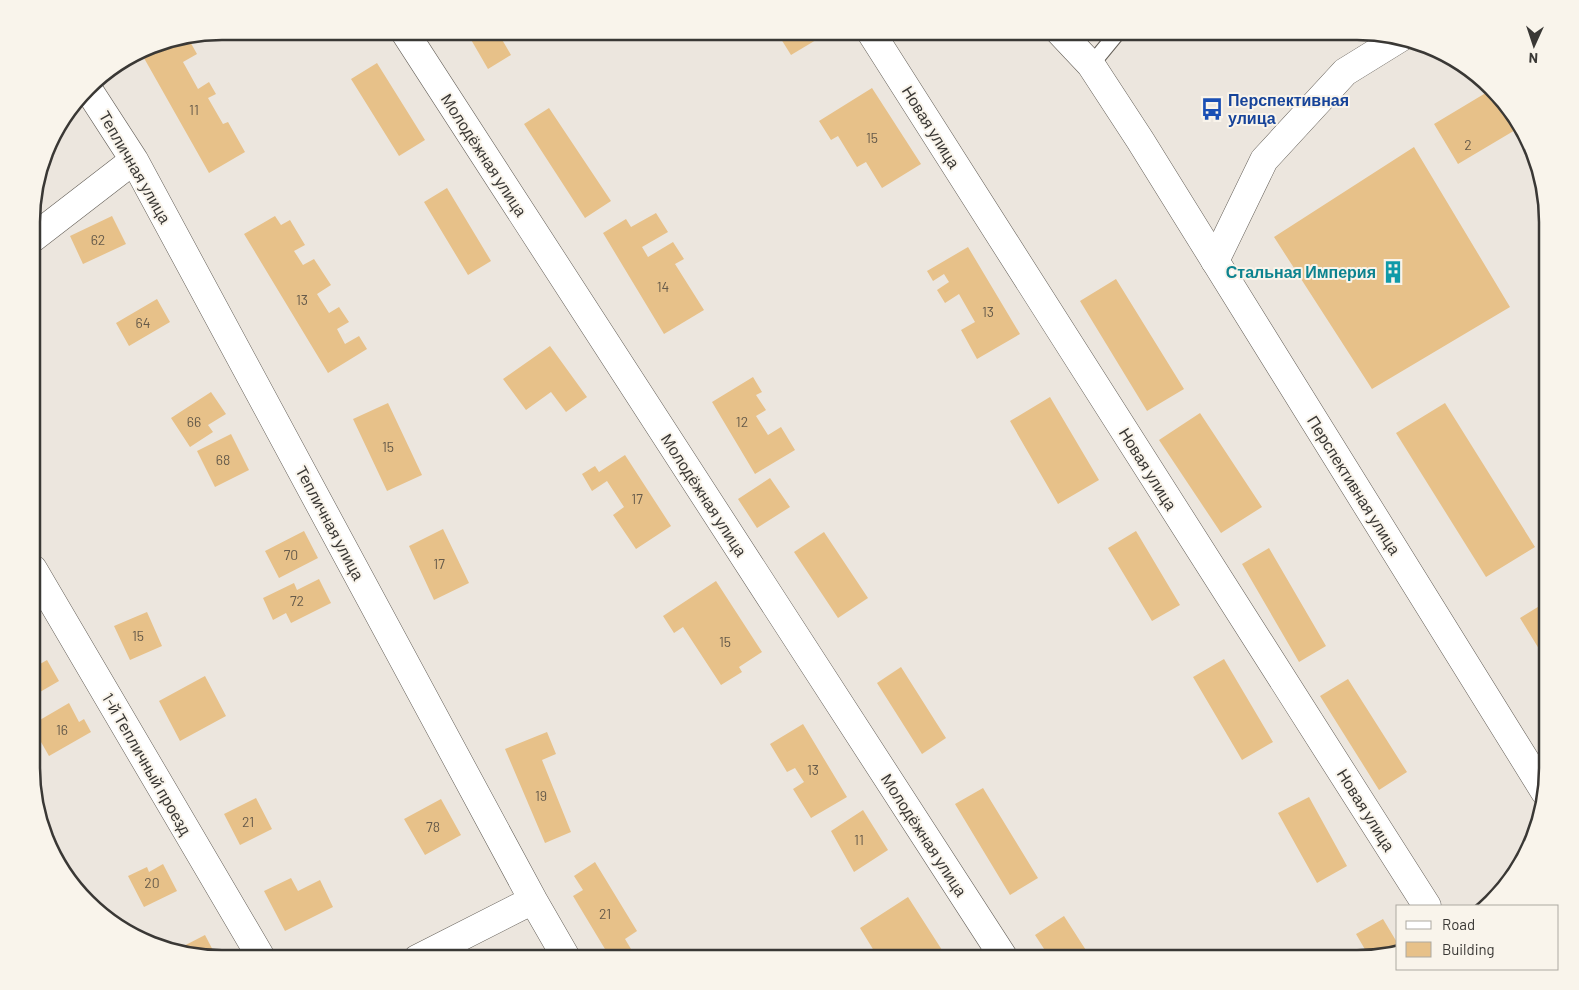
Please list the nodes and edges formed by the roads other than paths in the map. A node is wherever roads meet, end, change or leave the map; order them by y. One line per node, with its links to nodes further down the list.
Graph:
1 (410, 40): 18 (street, Молодёжная улица)
2 (876, 40): 14 (street, Новая улица)
3 (1067, 40): 6 (street, Перспективная улица)
4 (1112, 40): 6 (lane)
5 (1392, 43): 10 (street)
6 (1091, 65): 10 (street, Перспективная улица)
7 (92, 95): 8 (street, Тепличная улица)
8 (134, 160): 9 (street); 13 (street, Тепличная улица)
9 (40, 233)
10 (1215, 261): 12 (street, Перспективная улица)
11 (40, 581): 15 (street, 1-й Тепличный проезд)
12 (1539, 782)
13 (533, 900): 16 (street); 17 (street, Тепличная улица)
14 (1426, 905)
15 (257, 950)
16 (435, 950)
17 (562, 950)
18 (999, 950)

